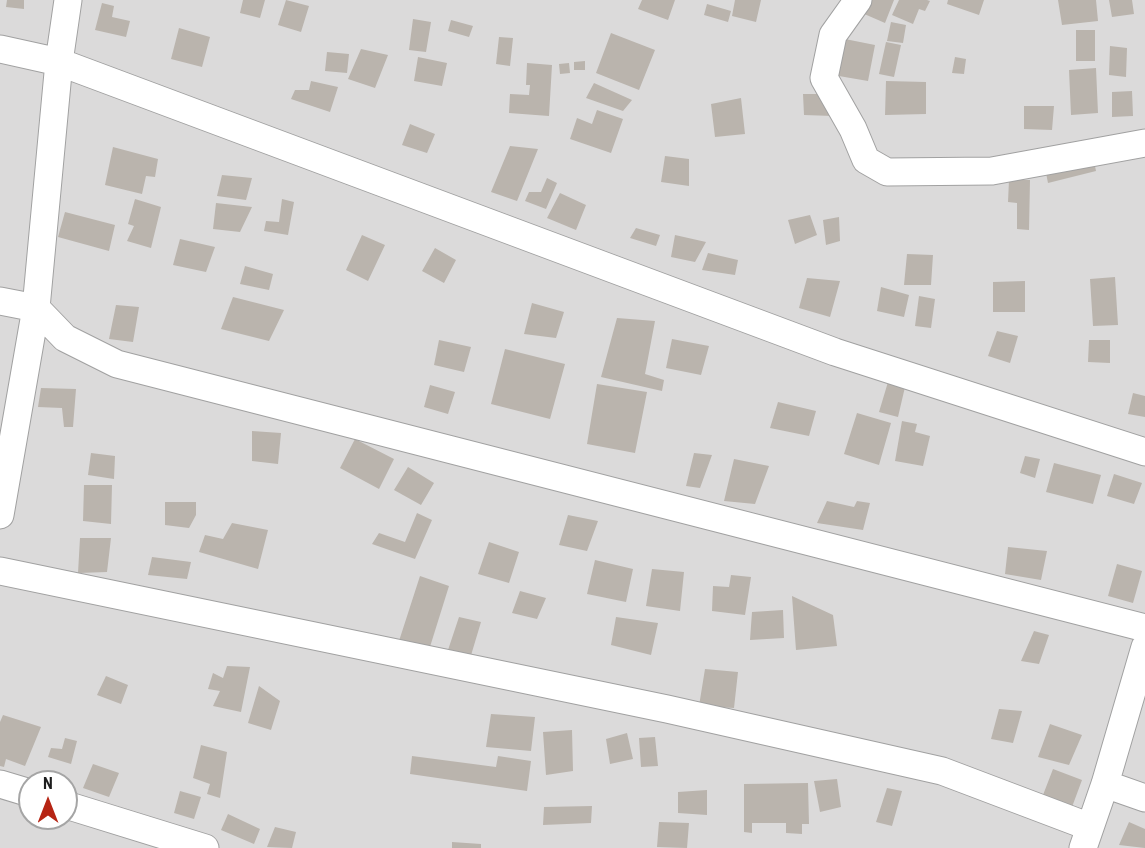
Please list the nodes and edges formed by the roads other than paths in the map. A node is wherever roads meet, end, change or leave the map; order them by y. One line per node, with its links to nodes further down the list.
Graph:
1 (68, 0): 4 (street)
2 (858, 0): 5 (street)
3 (0, 50): 4 (street)
4 (59, 62): 7 (street); 8 (street)
5 (1145, 144)
6 (0, 300): 7 (street)
7 (36, 308): 9 (street); 11 (street)
8 (1145, 452)
9 (0, 510)
10 (0, 570): 18 (street)
11 (1145, 628)
12 (1145, 647): 14 (street)
13 (0, 784): 15 (street)
14 (1105, 784): 16 (street); 18 (street)
15 (18, 789)
16 (1145, 798)
17 (78, 809): 19 (street)
18 (1086, 838)
19 (205, 848)

